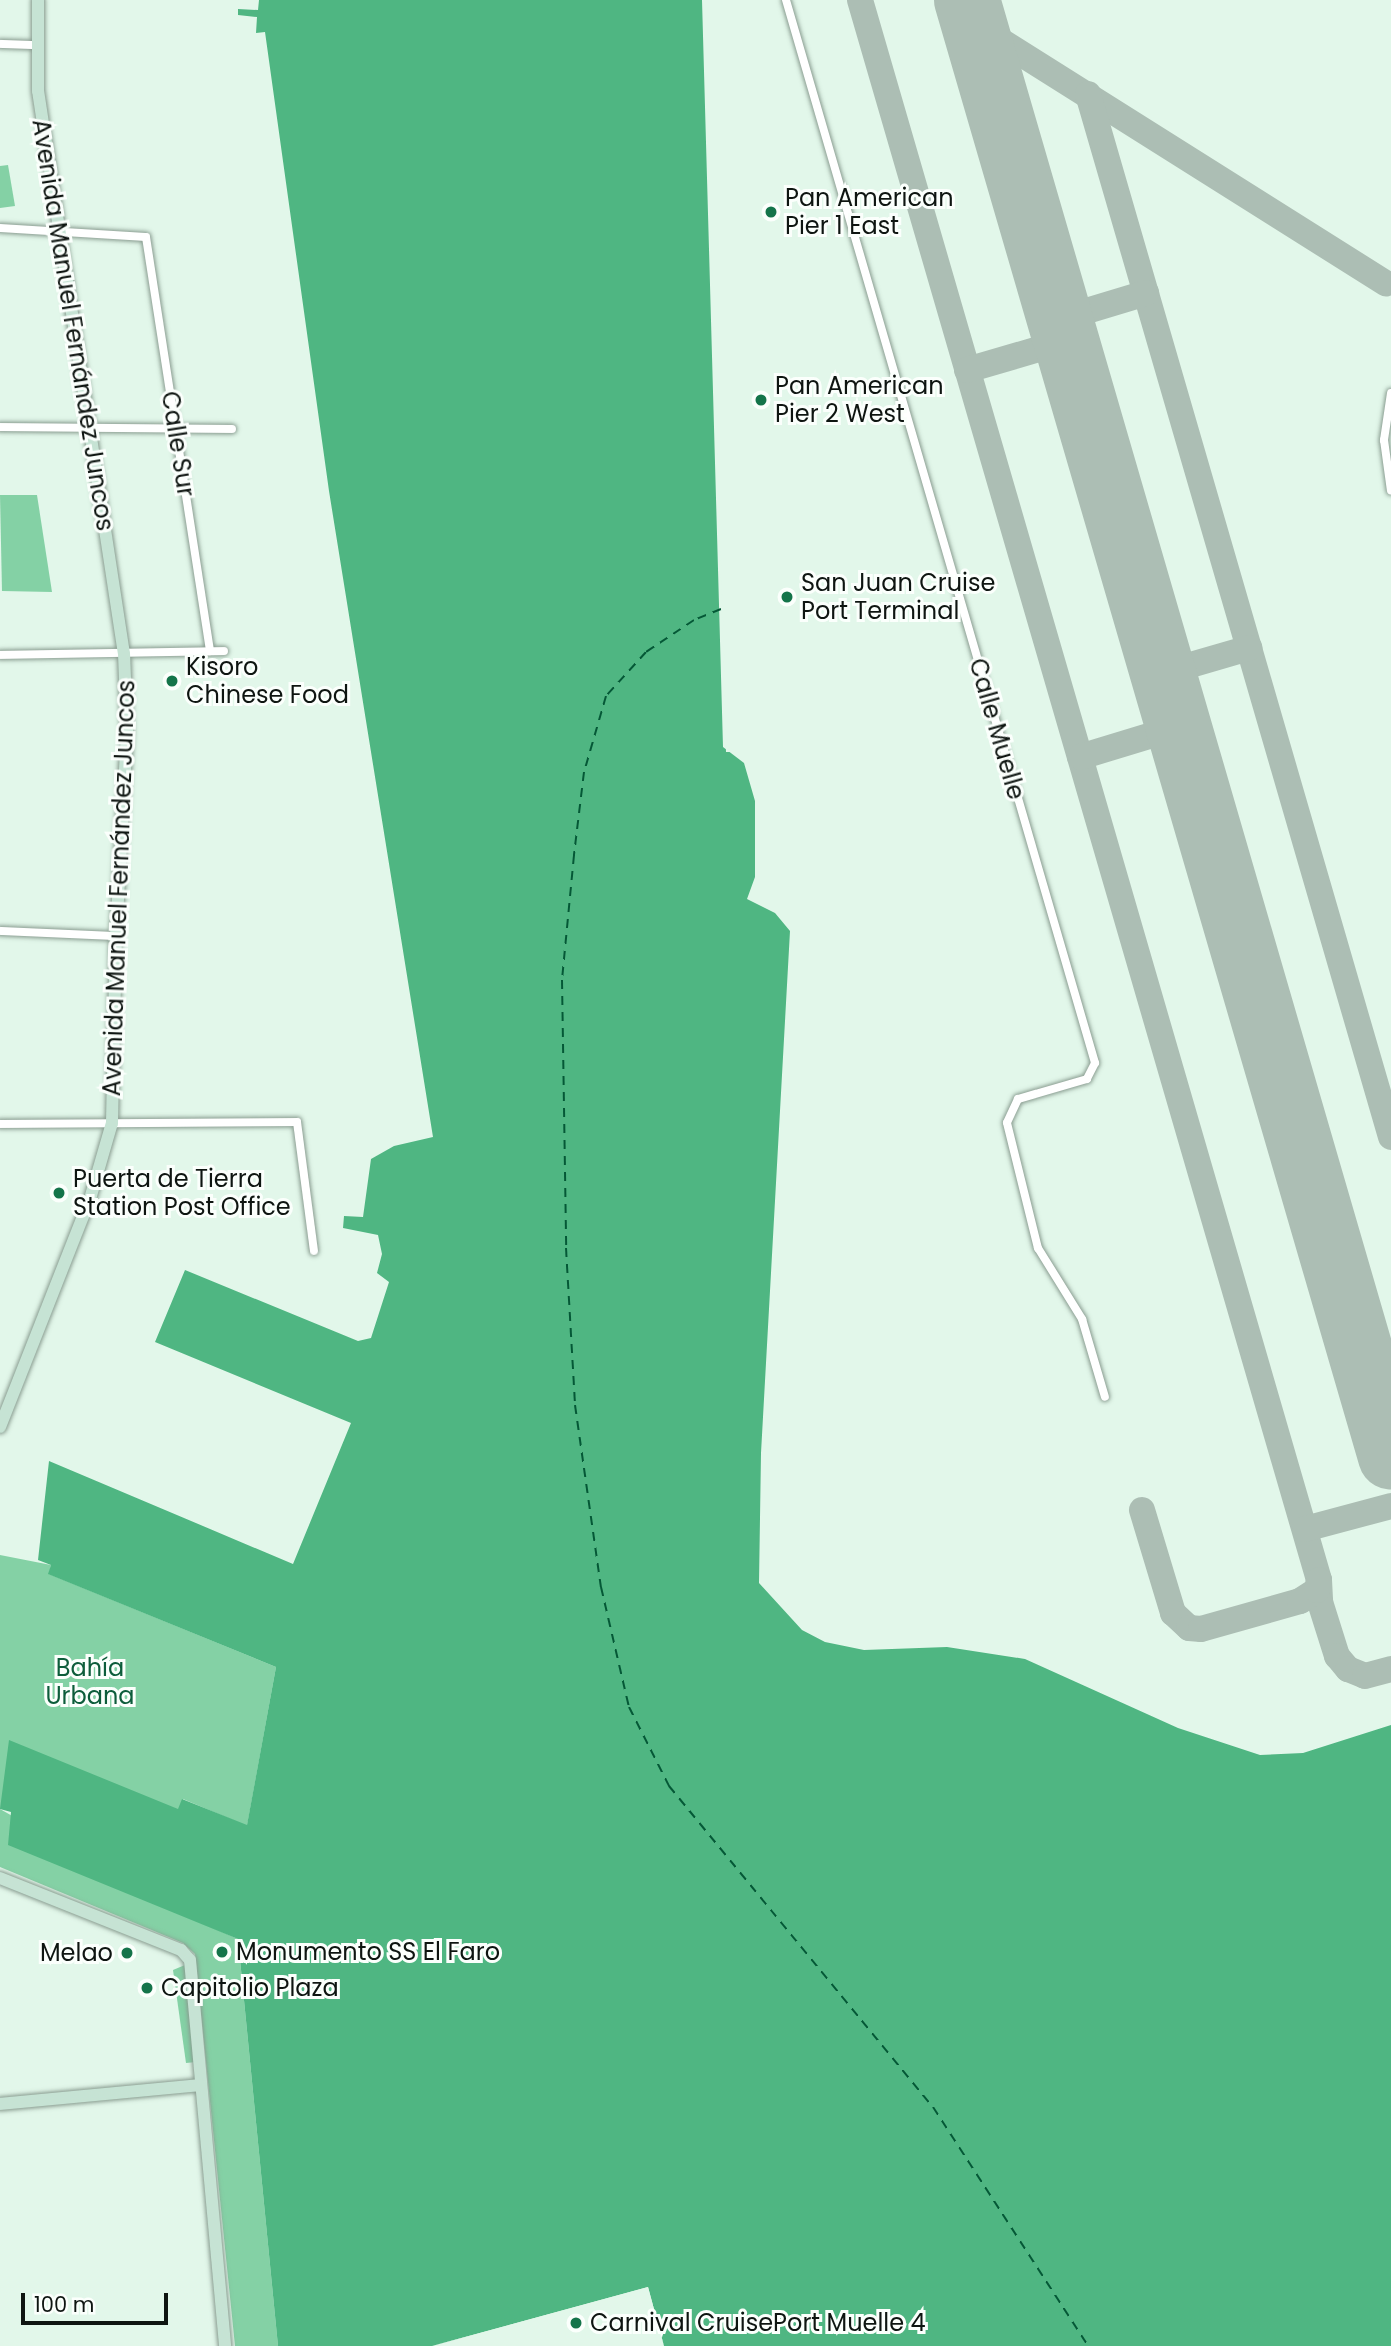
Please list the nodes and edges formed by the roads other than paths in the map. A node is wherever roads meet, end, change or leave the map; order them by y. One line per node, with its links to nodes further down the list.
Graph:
1 (38, 0): 4 (main road, Avenida Manuel Fernández Juncos)
2 (786, 0): 22 (street, Calle Muelle)
3 (0, 44): 4 (street)
4 (35, 45): 6 (main road, Avenida Manuel Fernández Juncos)
5 (0, 228): 6 (street)
6 (59, 228): 9 (main road, Avenida Manuel Fernández Juncos); 10 (street, Calle Sur)
7 (1391, 393): 12 (street)
8 (0, 427): 9 (street)
9 (88, 427): 10 (street); 15 (main road, Avenida Manuel Fernández Juncos)
10 (176, 429): 11 (street); 13 (street, Calle Sur)
11 (232, 429)
12 (1391, 491)
13 (210, 651): 14 (street); 15 (street)
14 (224, 651)
15 (124, 654): 16 (street); 18 (main road, Avenida Manuel Fernández Juncos)
16 (0, 655)
17 (0, 931): 18 (street)
18 (116, 936): 19 (main road, Avenida Manuel Fernández Juncos)
19 (112, 1123): 20 (street); 21 (street); 23 (main road, Avenida Manuel Fernández Juncos)
20 (0, 1124)
21 (314, 1251)
22 (1105, 1397)
23 (3, 1408): 24 (main road, Avenida Manuel Fernández Juncos)
24 (0, 1427)
25 (0, 1878): 26 (main road)
26 (200, 2085): 27 (main road); 28 (main road)
27 (0, 2104)
28 (225, 2346)

